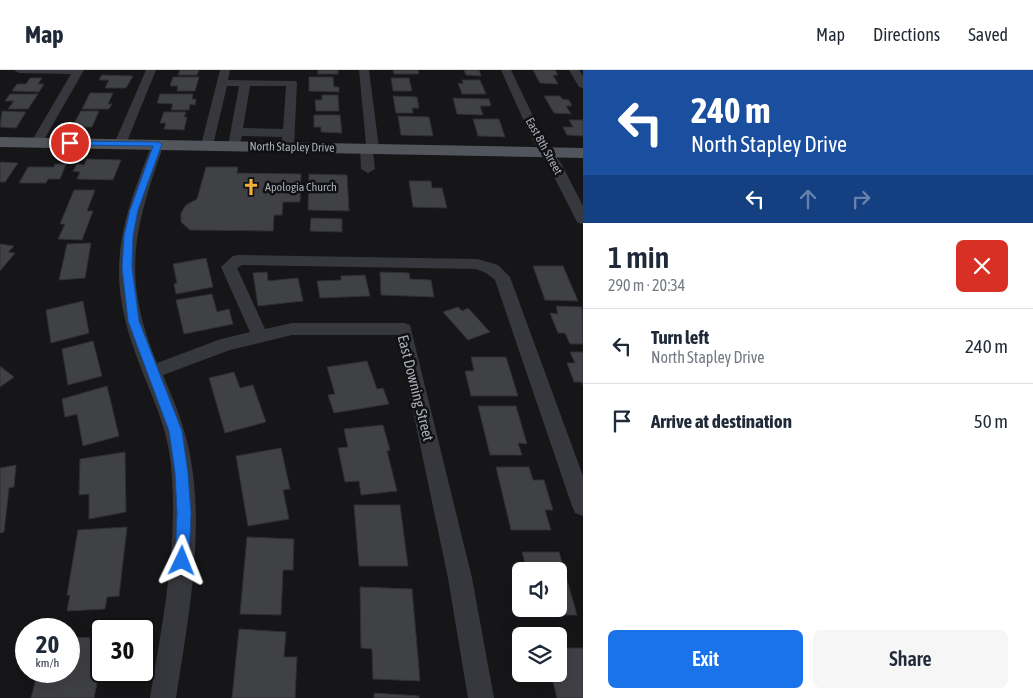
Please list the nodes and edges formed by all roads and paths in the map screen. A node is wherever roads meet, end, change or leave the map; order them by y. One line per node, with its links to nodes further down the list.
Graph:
1 (19, 70): 7 (street)
2 (151, 70): 15 (street)
3 (225, 70): 8 (street)
4 (364, 70): 18 (street)
5 (506, 70): 19 (street, East 8th Street)
6 (574, 70): 10 (street)
7 (79, 71): 14 (street)
8 (221, 83): 9 (street); 17 (street)
9 (245, 83): 11 (street); 12 (street)
10 (583, 85)
11 (235, 139): 12 (main road, North Stapley Drive); 17 (main road, North Stapley Drive)
12 (288, 140): 18 (main road, North Stapley Drive)
13 (0, 142): 14 (main road, North Stapley Drive)
14 (37, 142): 15 (main road, North Stapley Drive)
15 (120, 144): 16 (main road, North Stapley Drive)
16 (158, 144): 17 (main road, North Stapley Drive); 24 (street)
17 (206, 145)
18 (369, 148): 19 (main road, North Stapley Drive); 21 (street)
19 (546, 152): 20 (main road, North Stapley Drive); 22 (street, East 8th Street)
20 (583, 153)
21 (368, 168)
22 (583, 220)
23 (260, 336): 24 (street, East Downing Street); 25 (street); 27 (street, East Downing Street)
24 (152, 372): 26 (street)
25 (583, 506)
26 (163, 698)
27 (481, 698)

